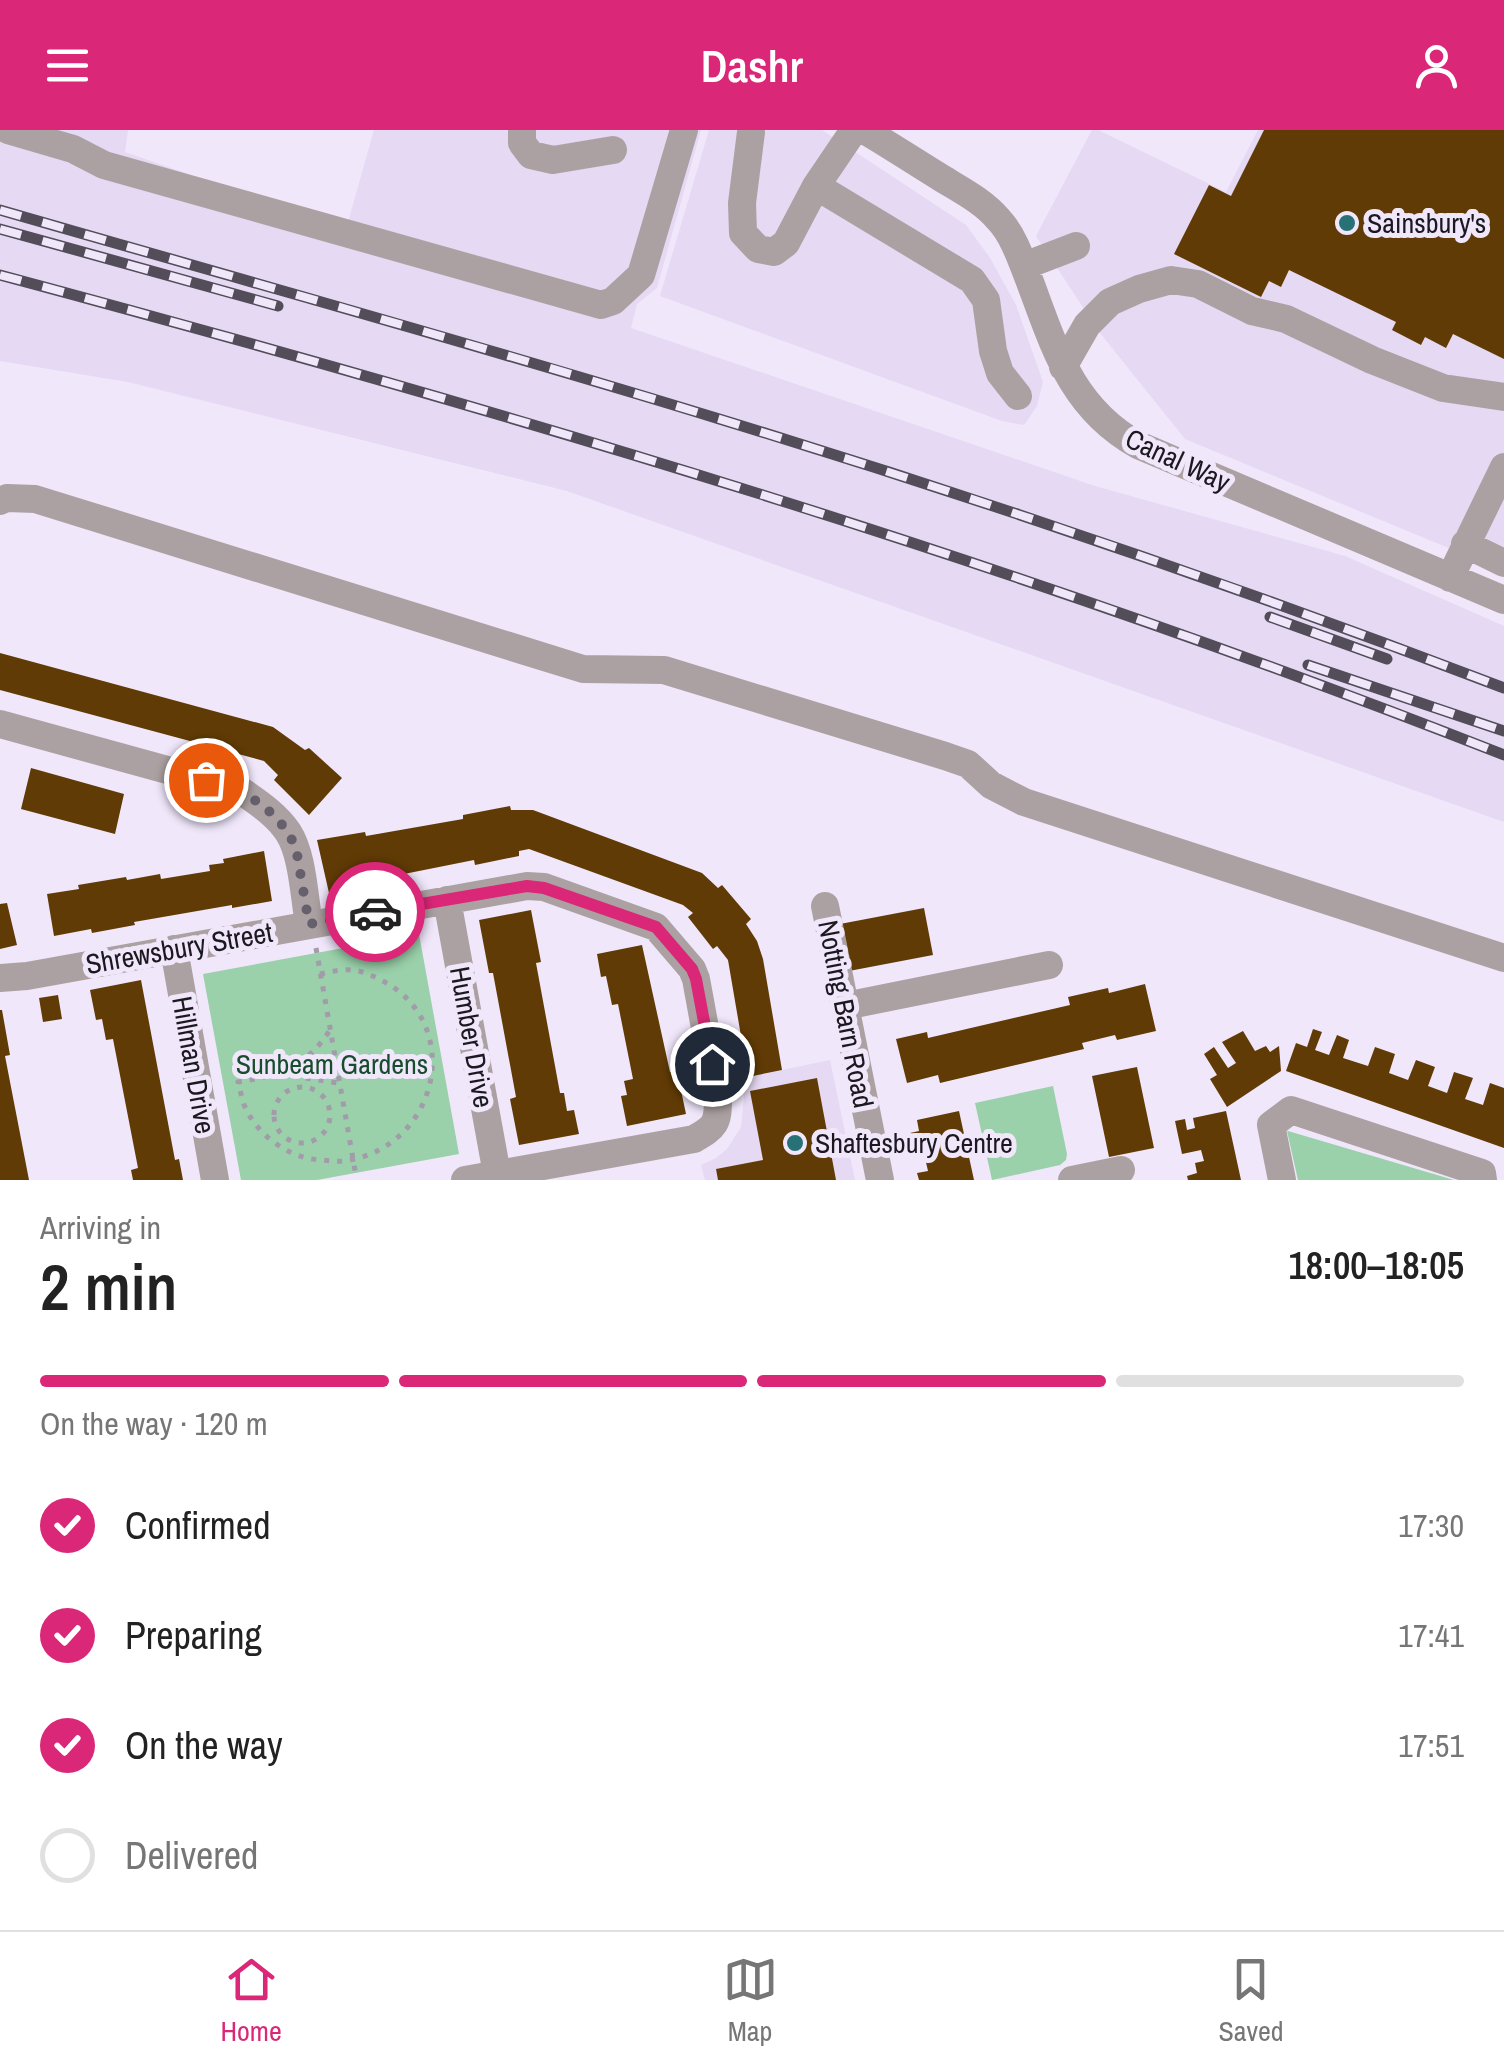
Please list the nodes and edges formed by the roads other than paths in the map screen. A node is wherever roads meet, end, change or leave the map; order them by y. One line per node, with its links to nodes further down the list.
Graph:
1 (8, 130): 3 (street)
2 (522, 130): 7 (street)
3 (684, 130)
4 (854, 130): 8 (street)
5 (864, 130): 10 (street, Canal Way)
6 (751, 132): 8 (street)
7 (613, 150)
8 (816, 186): 12 (street)
9 (1076, 246): 10 (street)
10 (1024, 266): 11 (street, Canal Way)
11 (1063, 367): 13 (street); 18 (street, Canal Way)
12 (1018, 396)
13 (1504, 397)
14 (1504, 467): 16 (street)
15 (0, 500): 25 (street)
16 (1466, 544): 17 (street); 18 (street)
17 (1504, 562)
18 (1450, 578): 19 (street, Canal Way)
19 (1504, 600)
20 (0, 724): 23 (street)
21 (448, 900): 23 (street, Shrewsbury Street); 30 (street, Humber Drive); 30 (street, Shrewsbury Street)
22 (825, 906): 28 (street, Notting Barn Road)
23 (312, 934): 24 (street, Shrewsbury Street)
24 (174, 949): 27 (street, Shrewsbury Street); 31 (street, Hillman Drive)
25 (1504, 958)
26 (1049, 965): 28 (street)
27 (0, 978)
28 (845, 1006): 33 (street, Notting Barn Road)
29 (1121, 1170): 34 (street)
30 (497, 1174): 32 (street, Shrewsbury Street)
31 (215, 1180)
32 (464, 1180)
33 (880, 1180)
34 (1072, 1180)
35 (1282, 1180): 36 (street)
36 (1483, 1180)

